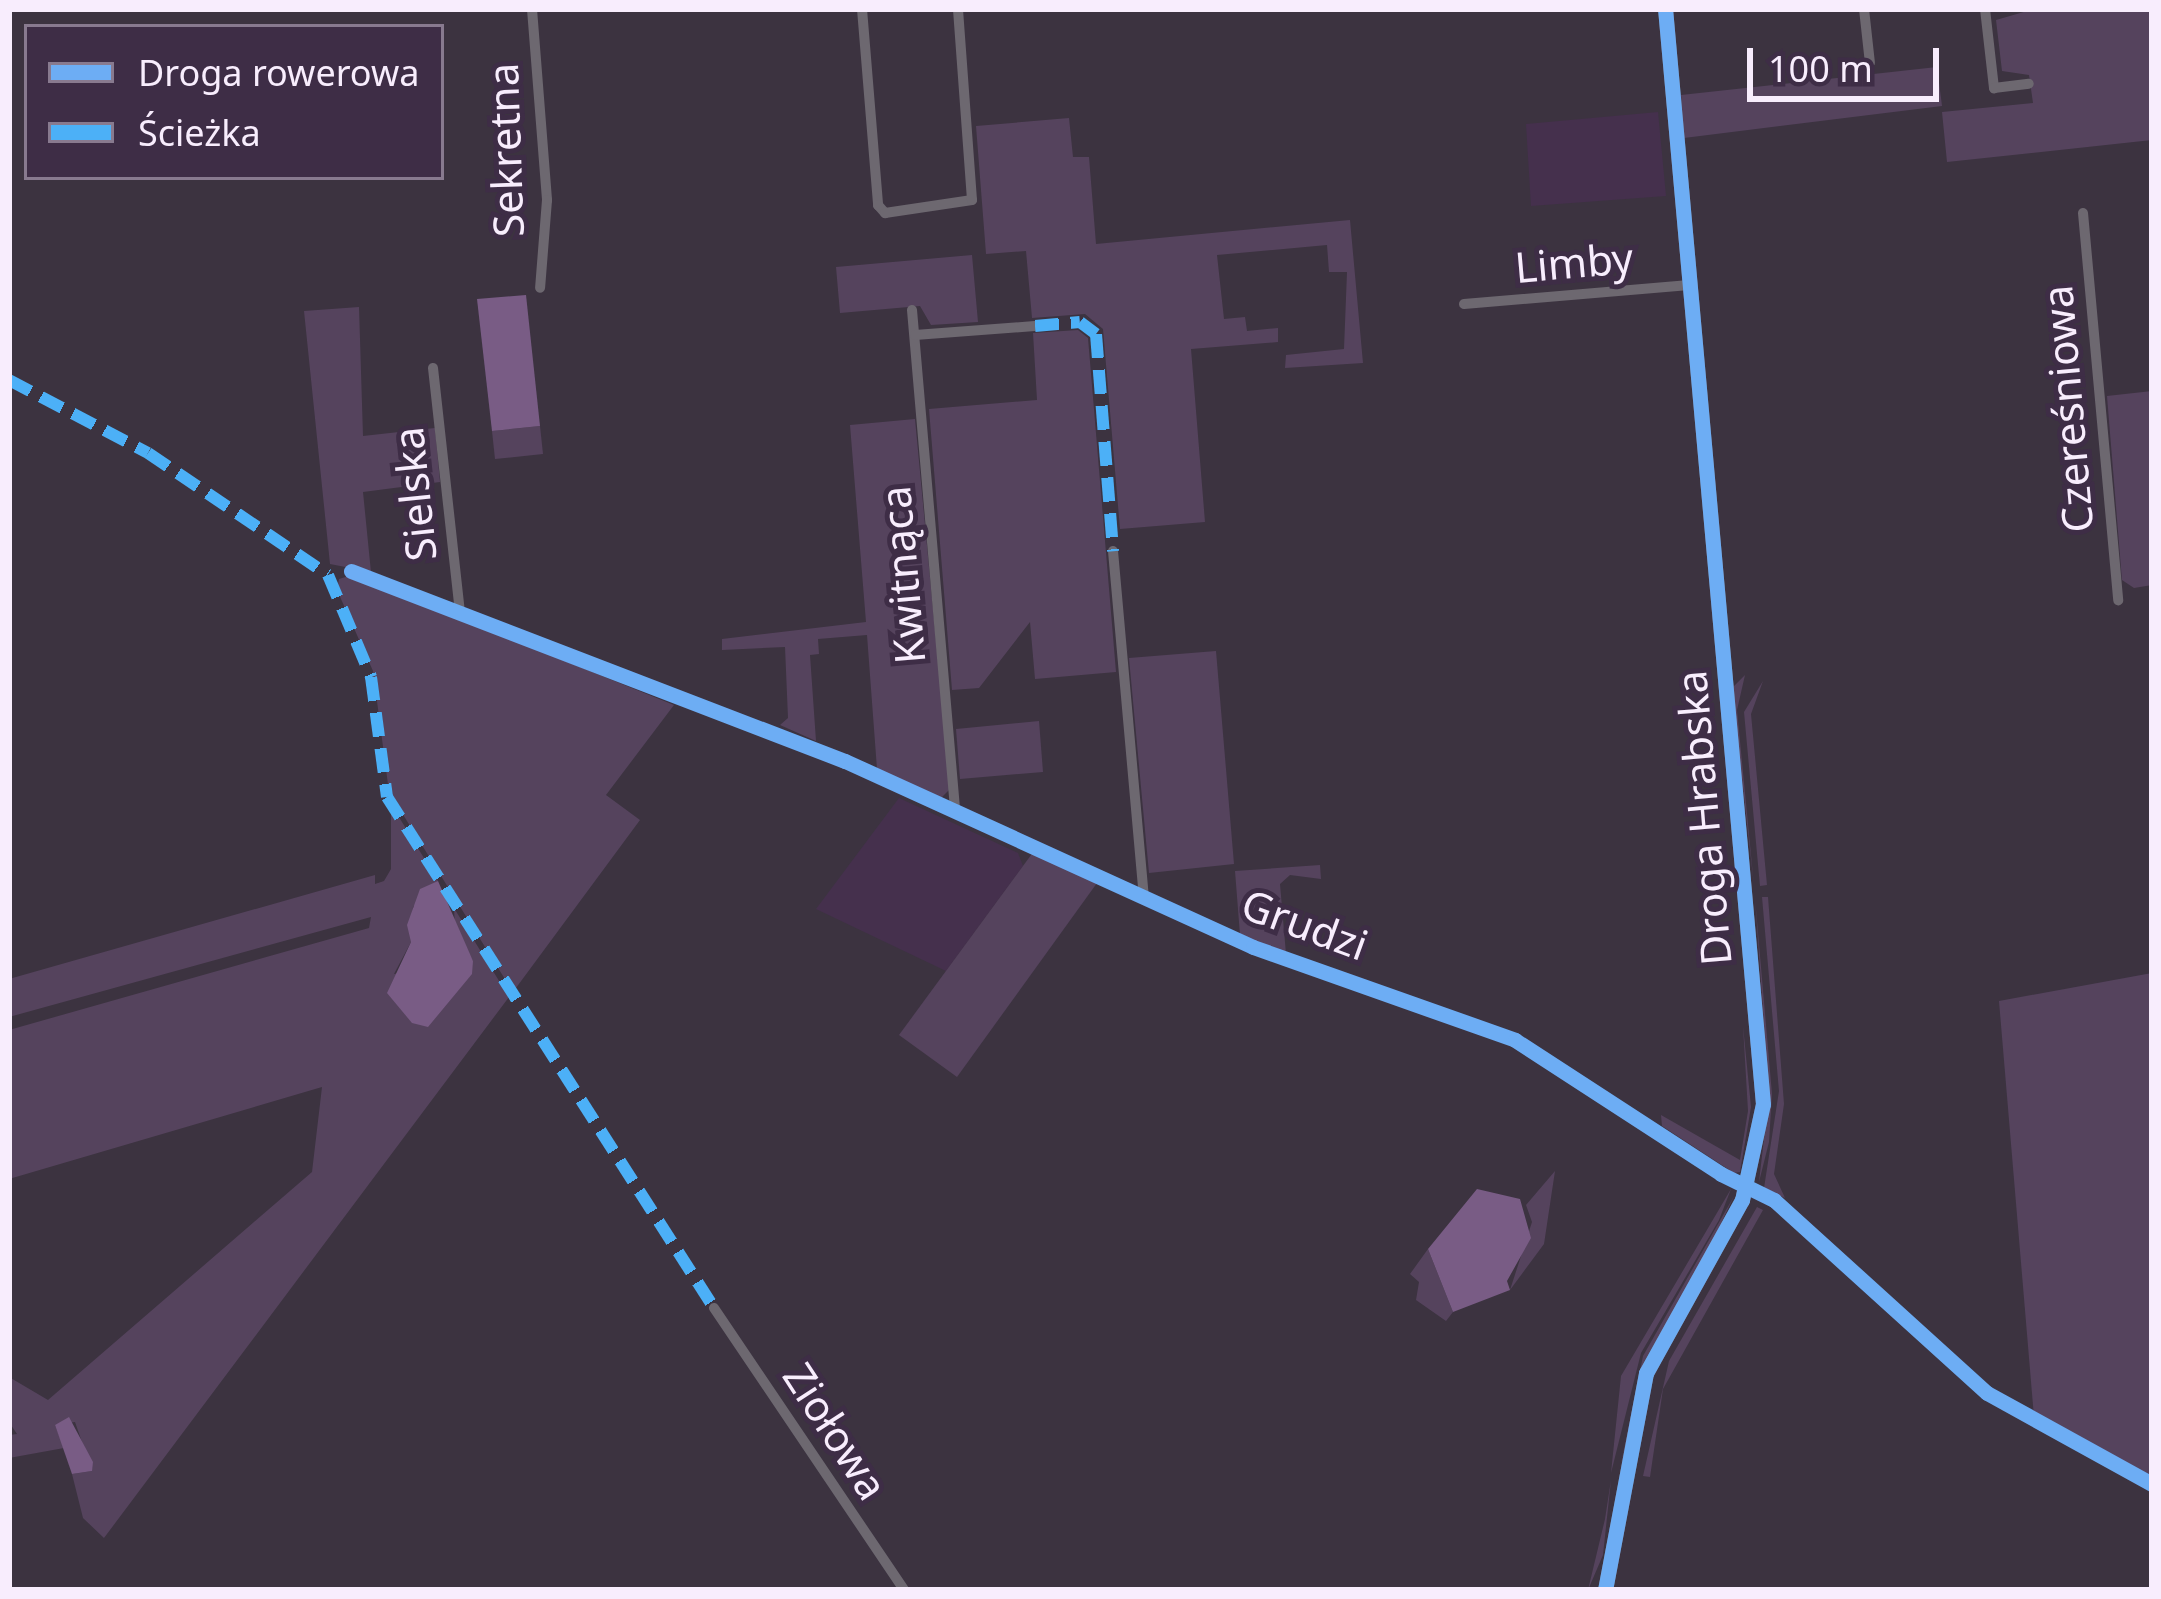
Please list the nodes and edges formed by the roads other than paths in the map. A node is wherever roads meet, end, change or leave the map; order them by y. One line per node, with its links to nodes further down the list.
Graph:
1 (532, 9): 11 (street, Sekretna)
2 (862, 9): 3 (street)
3 (958, 9)
4 (1665, 9): 10 (street, Droga Hrabska)
5 (1864, 9): 7 (street)
6 (1985, 9): 8 (street)
7 (1870, 63)
8 (2029, 84)
9 (2083, 213): 19 (street, Czereśniowa)
10 (1689, 285): 12 (street, Limby); 23 (street, Droga Hrabska)
11 (540, 288)
12 (1464, 304)
13 (912, 310): 15 (street, Kwitnąca)
14 (1035, 326): 15 (street)
15 (915, 334): 21 (street, Kwitnąca)
16 (433, 368): 20 (street, Sielska)
17 (1114, 551): 22 (street)
18 (350, 571): 20 (street, Grudzi)
19 (2118, 600)
20 (460, 612): 21 (street, Grudzi)
21 (955, 809): 22 (street, Grudzi)
22 (1144, 897): 23 (street, Grudzi)
23 (1747, 1187): 25 (street, Grudzi); 27 (street, Droga Hrabska)
24 (714, 1308): 26 (street, Ziołowa)
25 (2152, 1484)
26 (904, 1590)
27 (1604, 1590)

